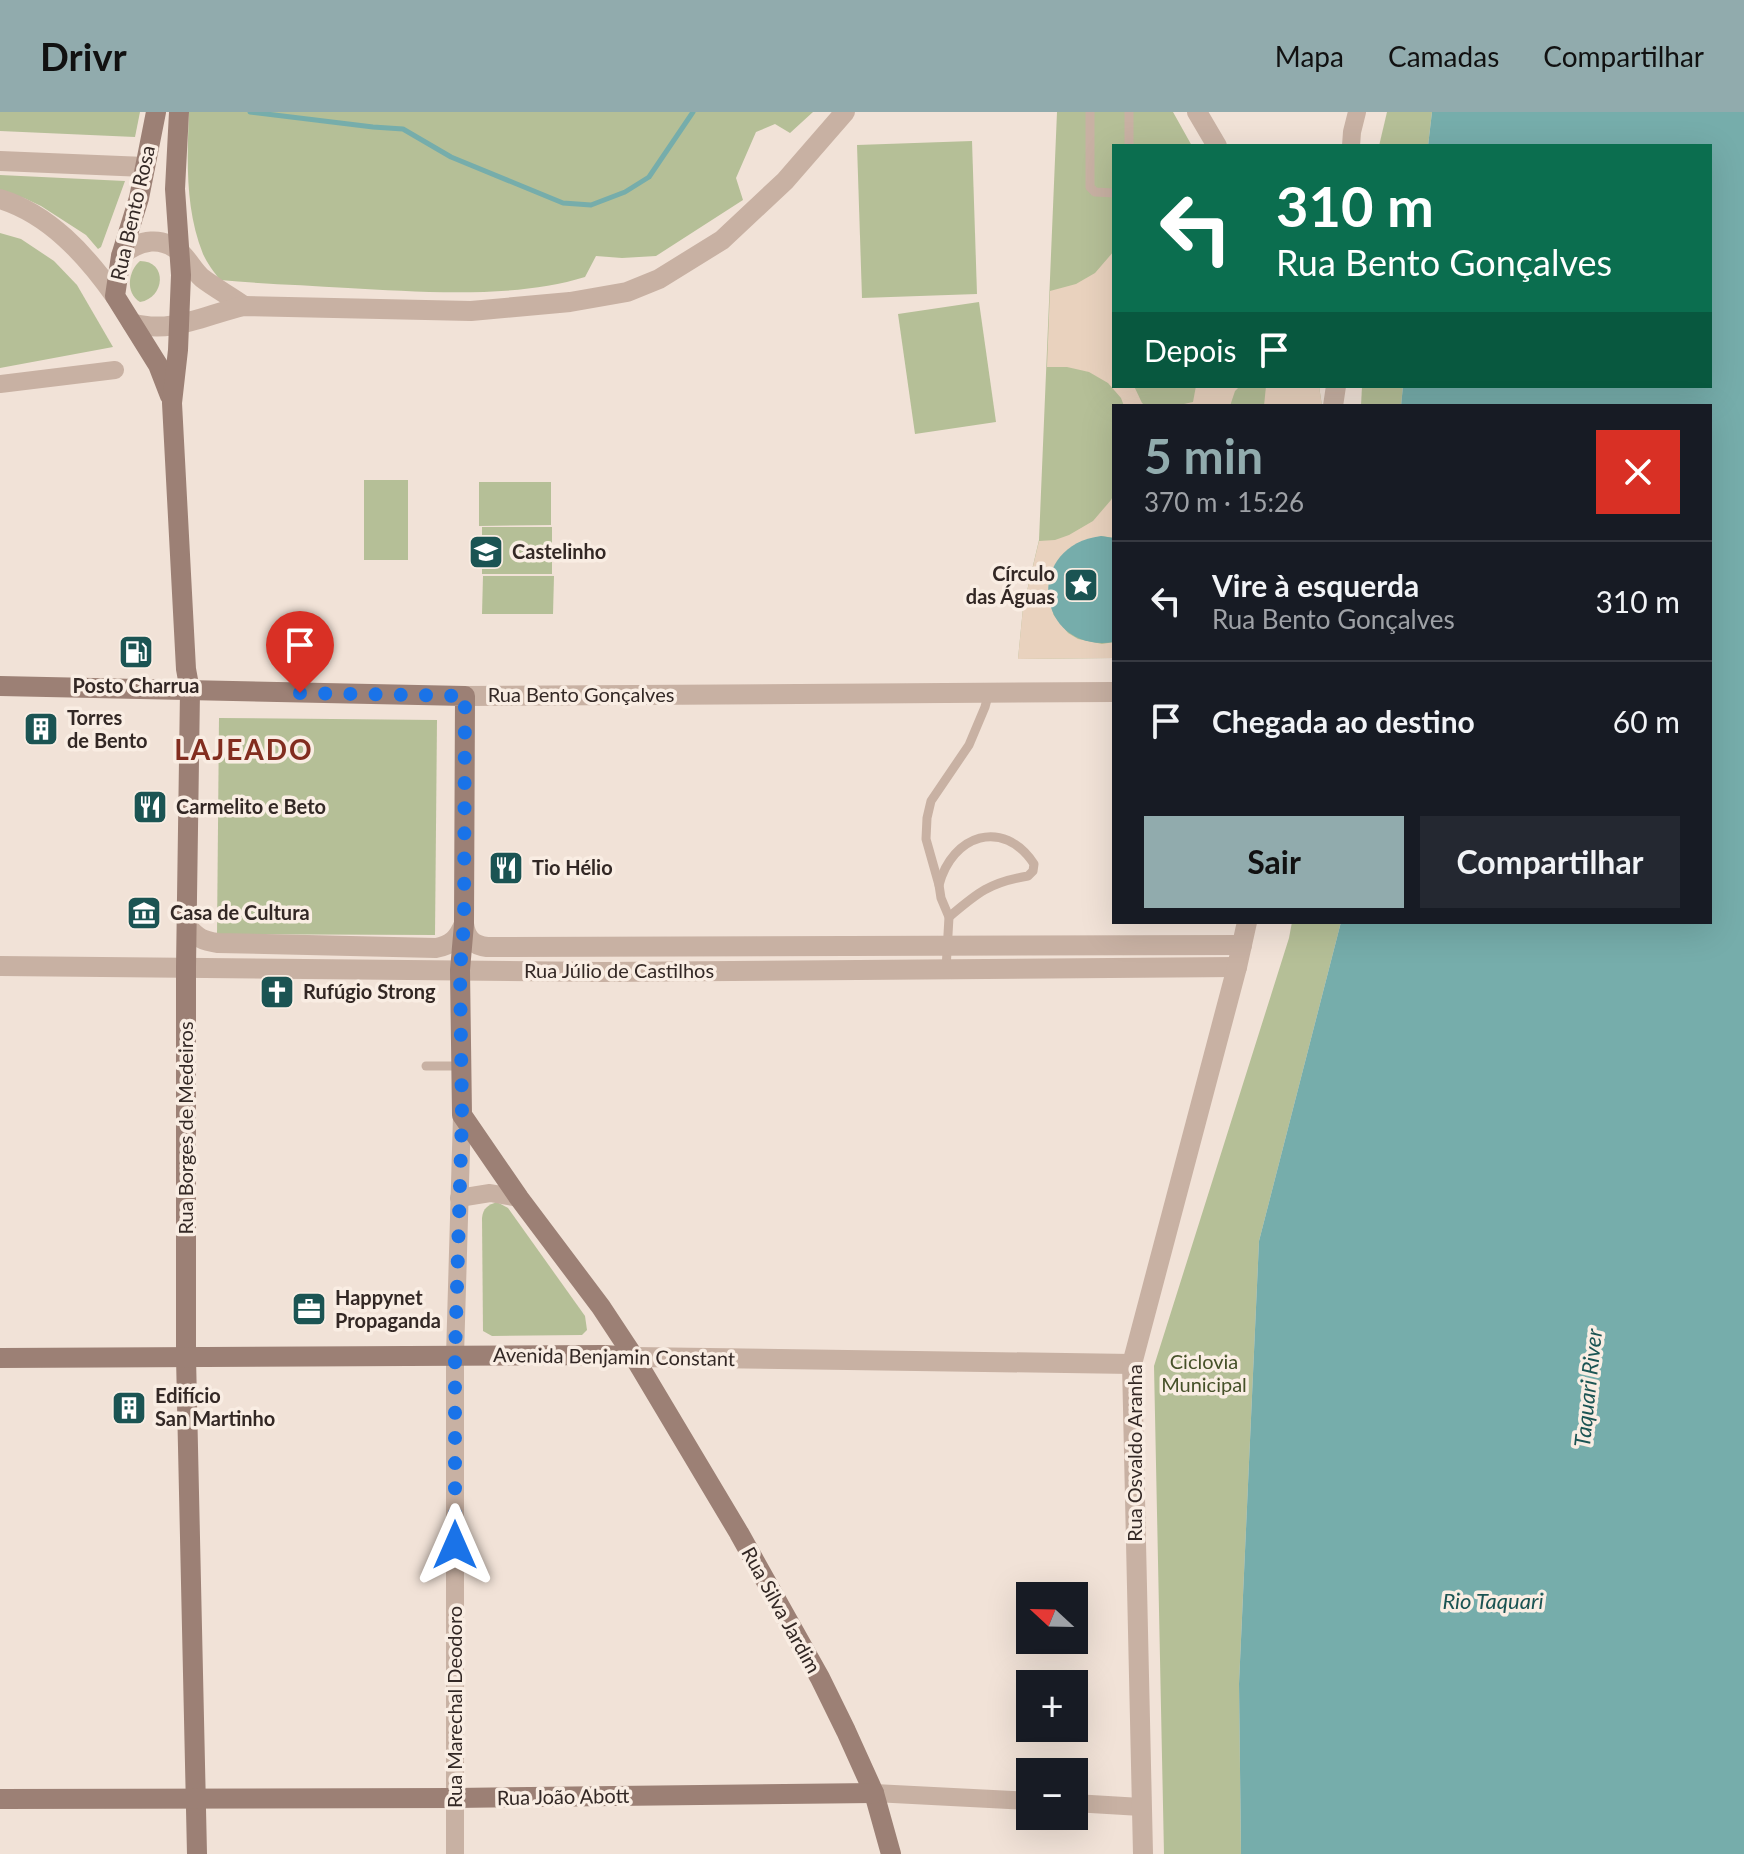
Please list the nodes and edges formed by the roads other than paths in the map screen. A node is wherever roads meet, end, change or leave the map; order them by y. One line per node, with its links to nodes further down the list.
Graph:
1 (156, 112): 12 (main road, Rua Bento Rosa)
2 (179, 112): 15 (main road, Rua Bento Rosa)
3 (845, 112): 19 (street)
4 (1090, 112): 13 (lane)
5 (1129, 112): 8 (lane)
6 (1197, 112): 9 (street)
7 (1357, 112): 10 (street)
8 (1129, 144)
9 (1216, 144)
10 (1351, 144)
11 (0, 161): 12 (street)
12 (145, 167): 15 (main road); 17 (main road, Rua Bento Rosa)
13 (1112, 193)
14 (0, 199): 18 (street)
15 (179, 231): 16 (main road, Rua Bento Rosa)
16 (180, 252): 17 (street); 19 (street); 21 (main road, Rua Bento Rosa)
17 (121, 256): 18 (main road, Rua Bento Rosa)
18 (115, 296): 20 (main road, Rua Bento Rosa)
19 (244, 306): 21 (street)
20 (132, 323): 21 (street); 23 (main road, Rua Bento Rosa)
21 (179, 325): 22 (main road, Rua Bento Rosa)
22 (178, 350): 26 (main road, Rua Borges de Medeiros)
23 (150, 352): 26 (main road, Rua Borges de Medeiros)
24 (115, 370): 25 (street)
25 (0, 384)
26 (172, 403): 28 (main road, Rua Borges de Medeiros)
27 (0, 686): 28 (main road, Rua Bento Gonçalves)
28 (190, 691): 31 (main road, Rua Bento Gonçalves); 36 (main road, Rua Borges de Medeiros)
29 (989, 692): 30 (street, Rua Bento Gonçalves); 31 (street, Rua Bento Gonçalves); 32 (lane)
30 (1112, 692)
31 (465, 696): 34 (main road, Rua Marechal Deodoro)
32 (939, 885): 33 (lane); 33 (lane)
33 (949, 917): 38 (lane)
34 (464, 924): 36 (street); 40 (street, Rua Júlio de Castilhos); 47 (main road, Rua Marechal Deodoro)
35 (1247, 924): 37 (street, Rua Osvaldo Aranha)
36 (187, 926): 43 (main road, Rua Borges de Medeiros)
37 (1242, 945): 39 (street, Rua Júlio de Castilhos); 44 (street, Rua Osvaldo Aranha)
38 (947, 946): 39 (street, Rua Júlio de Castilhos); 41 (street, Rua Júlio de Castilhos); 46 (lane)
39 (1111, 946): 45 (street)
40 (603, 947): 41 (street, Rua Júlio de Castilhos); 49 (street)
41 (783, 947): 48 (street)
42 (0, 966): 43 (street, Rua Júlio de Castilhos)
43 (186, 967): 47 (street, Rua Júlio de Castilhos); 58 (main road, Rua Borges de Medeiros)
44 (1237, 967): 45 (street, Rua Júlio de Castilhos); 61 (street, Rua Osvaldo Aranha)
45 (1110, 968): 46 (street, Rua Júlio de Castilhos)
46 (946, 969): 48 (street, Rua Júlio de Castilhos)
47 (460, 970): 49 (street, Rua Júlio de Castilhos); 51 (main road, Rua Marechal Deodoro)
48 (783, 970): 49 (street, Rua Júlio de Castilhos)
49 (603, 972)
50 (426, 1066): 51 (lane)
51 (462, 1066): 52 (main road, Rua Marechal Deodoro)
52 (462, 1115): 53 (street, Rua Marechal Deodoro); 54 (main road, Rua Silva Jardim)
53 (459, 1198): 54 (street); 57 (street, Rua Marechal Deodoro)
54 (519, 1198): 55 (main road, Rua Silva Jardim)
55 (601, 1307): 56 (main road, Rua Silva Jardim); 59 (main road, Rua Silva Jardim)
56 (604, 1355): 57 (main road, Avenida Benjamin Constant); 59 (main road, Avenida Benjamin Constant); 62 (main road)
57 (455, 1356): 58 (main road, Avenida Benjamin Constant); 64 (street, Rua Marechal Deodoro)
58 (186, 1357): 60 (main road, Avenida Benjamin Constant); 66 (main road, Rua Borges de Medeiros)
59 (634, 1357): 61 (street, Avenida Benjamin Constant); 62 (main road, Rua Silva Jardim)
60 (0, 1358)
61 (1132, 1364): 69 (street, Rua Osvaldo Aranha)
62 (647, 1377): 63 (main road, Rua Silva Jardim)
63 (874, 1793): 64 (main road, Rua João Abott); 67 (street, Rua João Abott); 72 (main road, Rua Silva Jardim)
64 (455, 1798): 66 (main road, Rua João Abott); 71 (street, Rua Marechal Deodoro)
65 (0, 1799): 66 (main road, Rua João Abott)
66 (195, 1799): 70 (main road, Rua Borges de Medeiros)
67 (1016, 1800)
68 (1088, 1804): 69 (street)
69 (1141, 1807): 73 (street, Rua Osvaldo Aranha)
70 (197, 1854)
71 (455, 1854)
72 (891, 1854)
73 (1143, 1854)

